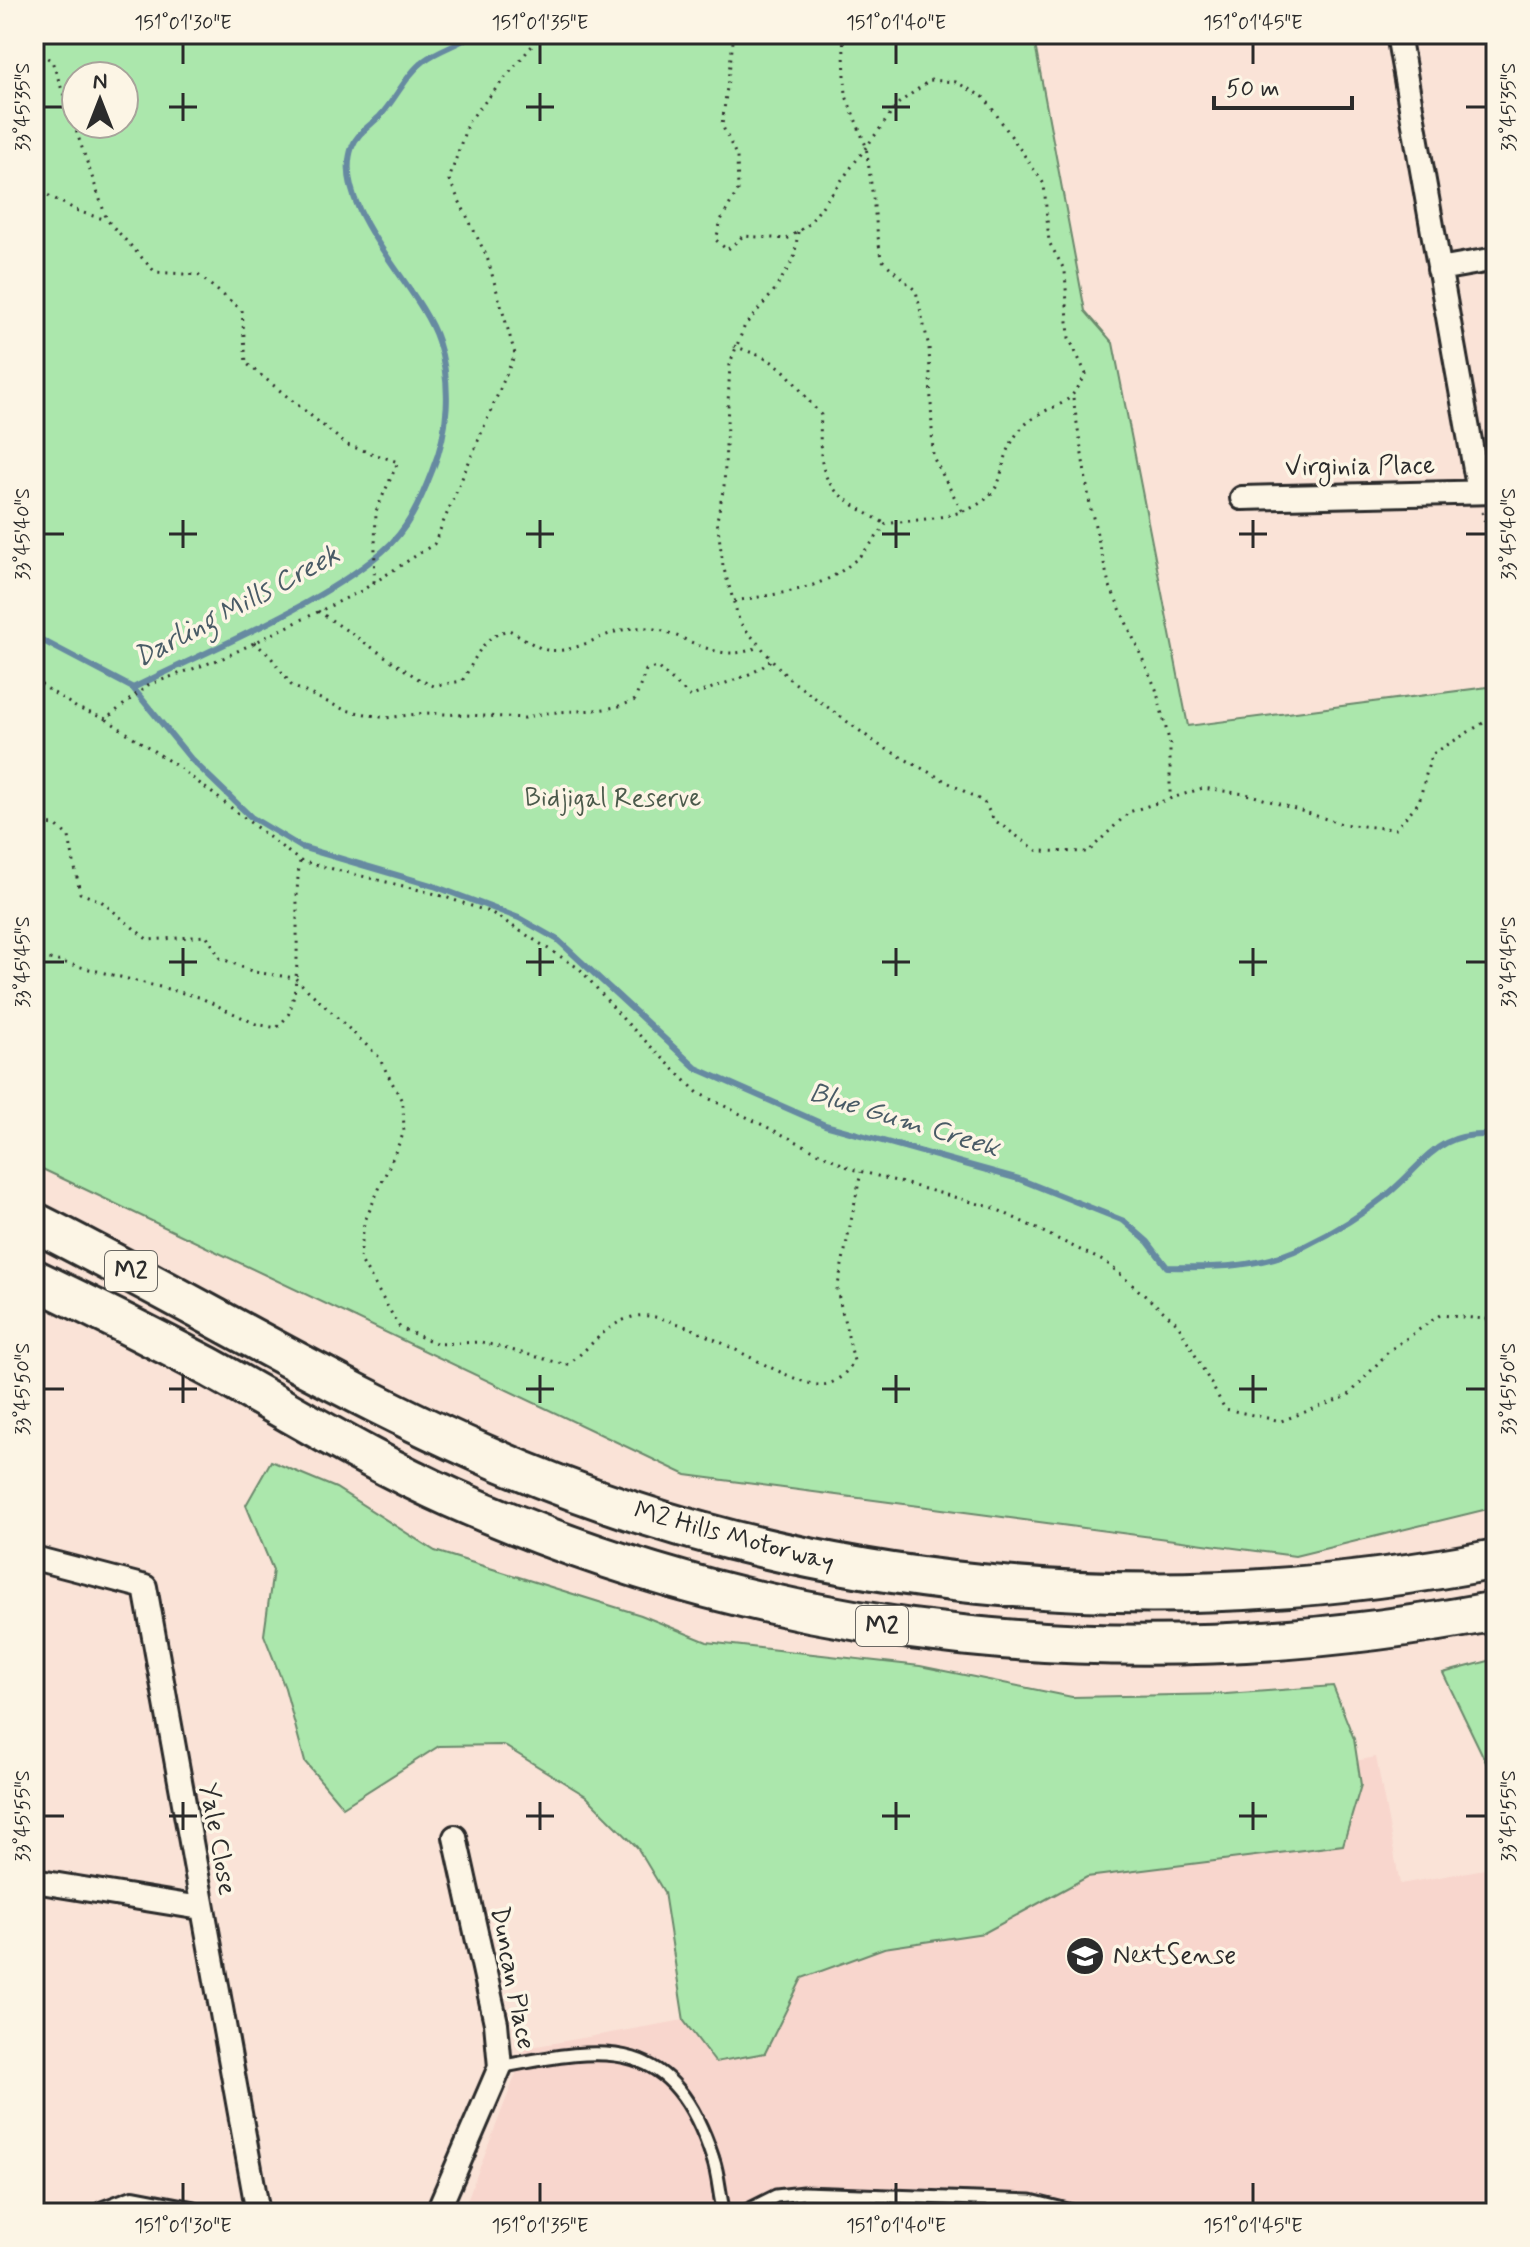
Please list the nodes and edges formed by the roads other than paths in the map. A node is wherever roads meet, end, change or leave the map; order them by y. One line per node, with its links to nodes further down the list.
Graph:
1 (1398, 34): 3 (street)
2 (1496, 259): 3 (street)
3 (1439, 269): 4 (street)
4 (1487, 492): 5 (street, Virginia Place)
5 (1242, 498)
6 (34, 1222): 9 (highway, M2 Hills Motorway / M2)
7 (34, 1279): 10 (highway, M2 Hills Motorway / M2)
8 (34, 1558): 13 (street, Yale Close)
9 (1496, 1559)
10 (1496, 1611)
11 (455, 1837): 14 (street, Duncan Place)
12 (34, 1881): 13 (street)
13 (201, 1908): 17 (street, Yale Close)
14 (500, 2067): 18 (street, Duncan Place); 19 (lane)
15 (104, 2213): 16 (street)
16 (191, 2213)
17 (258, 2213)
18 (437, 2213)
19 (724, 2213)
20 (742, 2213): 21 (lane)
21 (1080, 2213)

